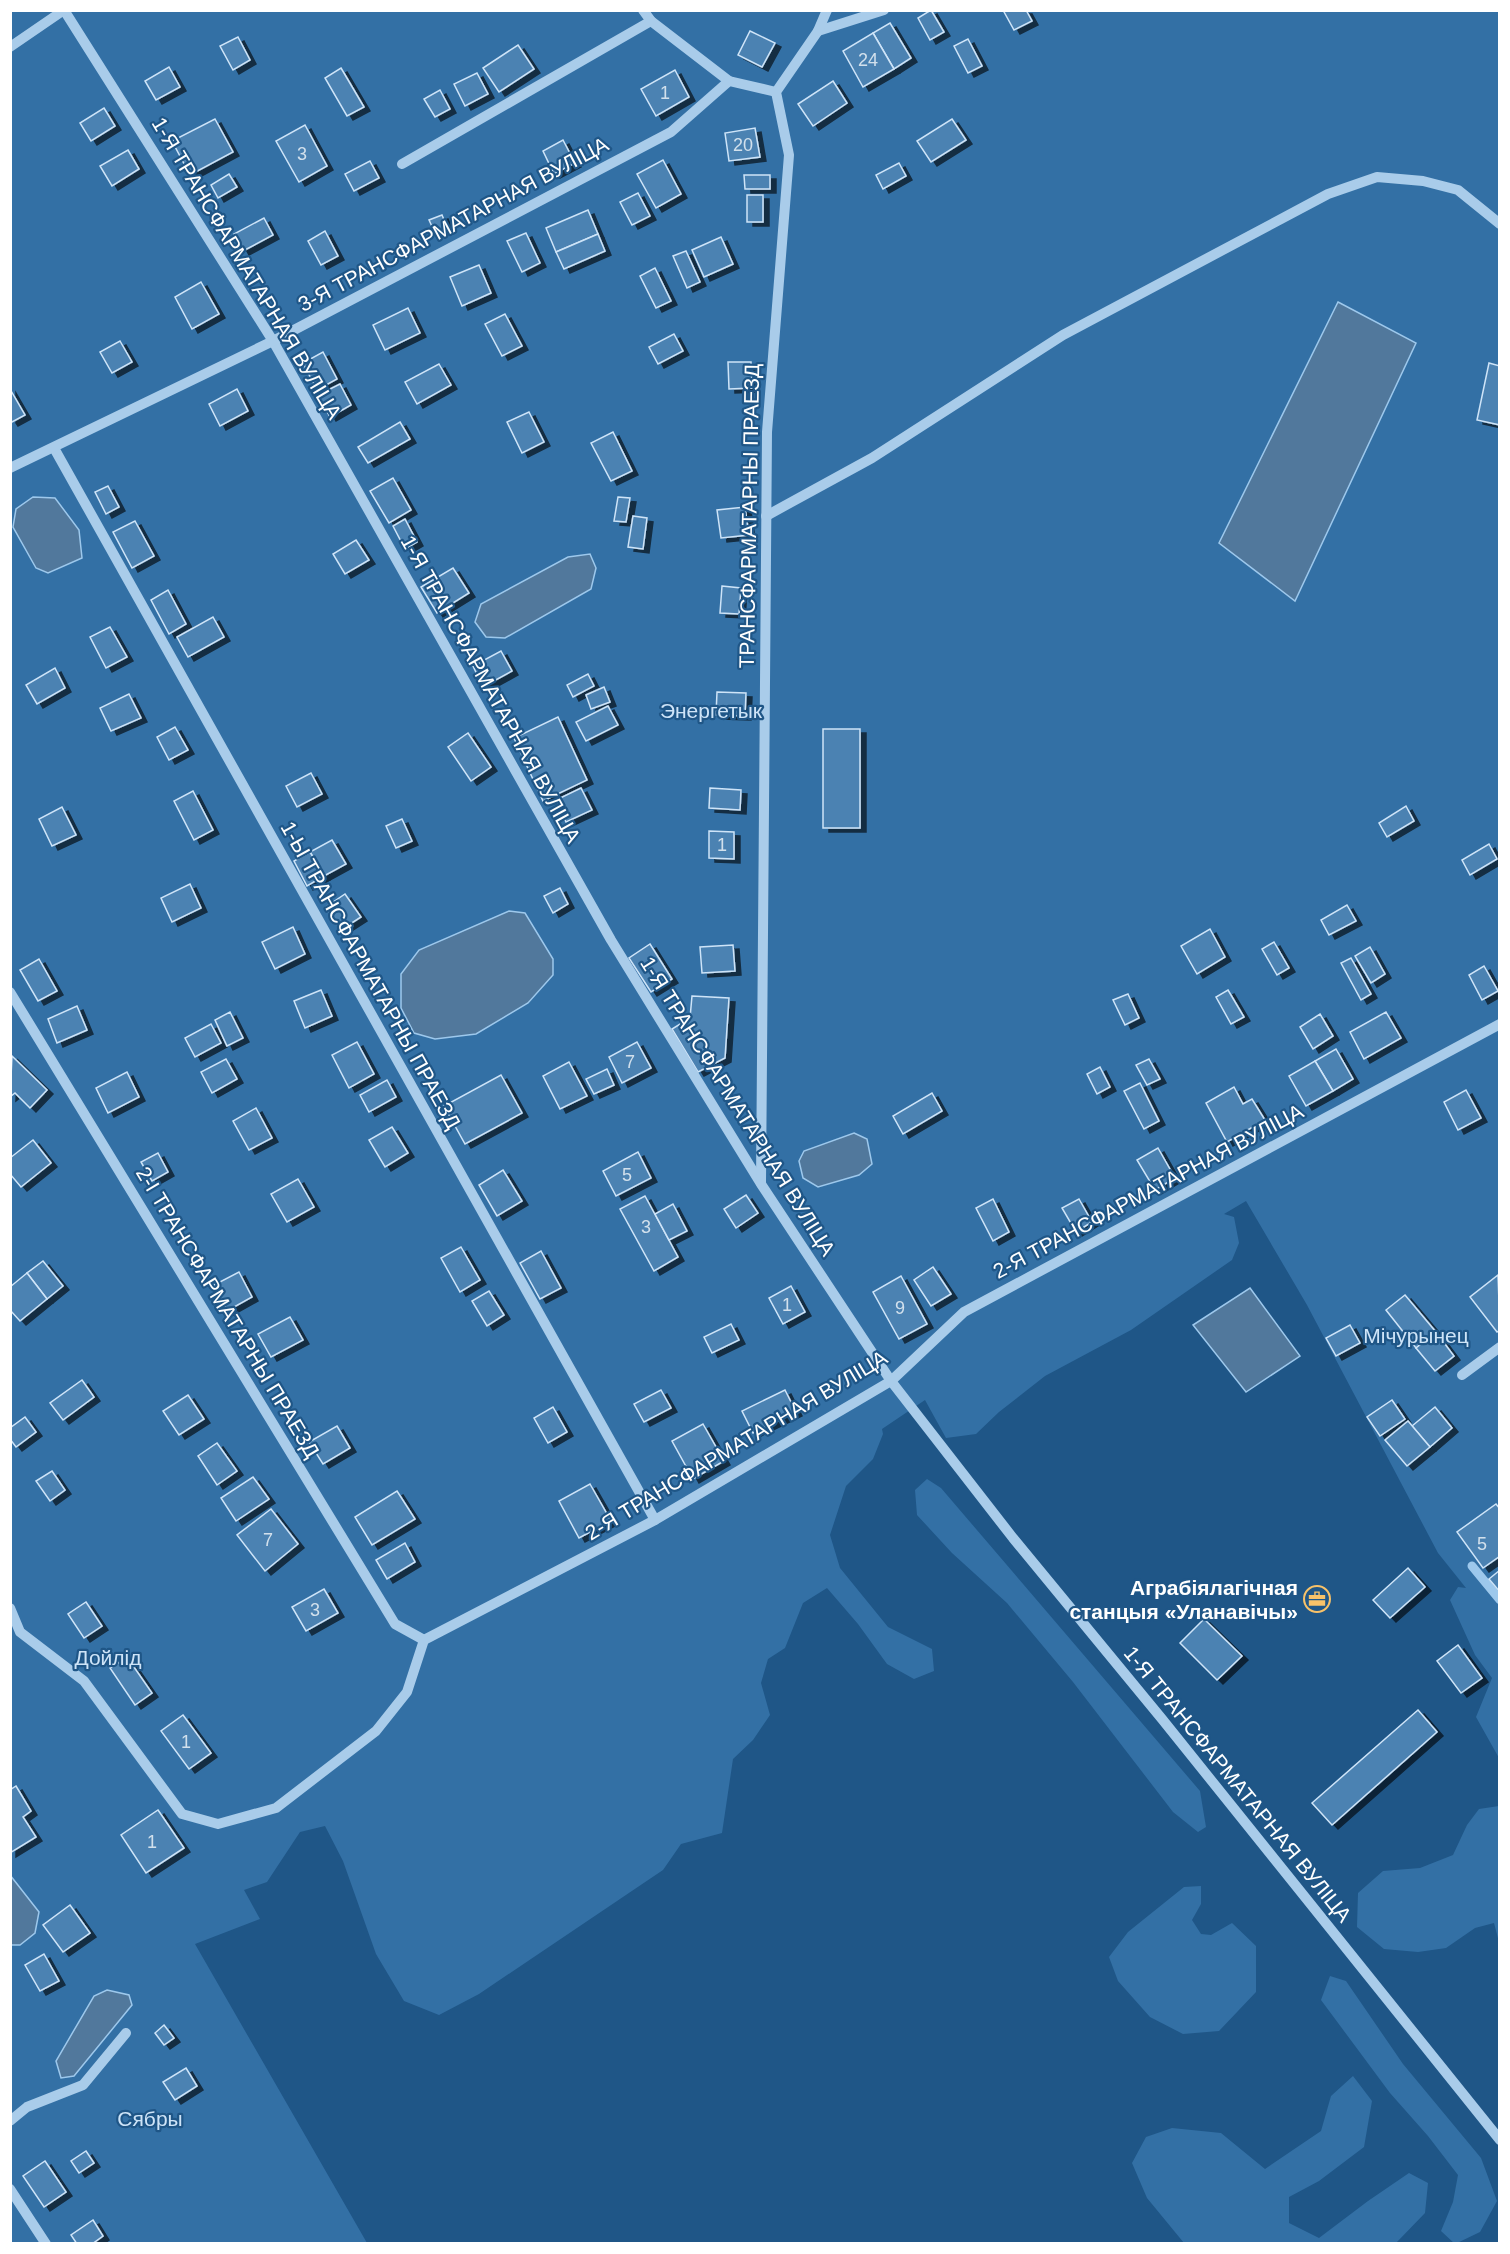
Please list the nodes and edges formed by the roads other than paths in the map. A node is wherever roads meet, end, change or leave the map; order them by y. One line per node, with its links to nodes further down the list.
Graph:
1 (64, 10): 7 (lane); 12 (lane, 1-Я ТРАНСФАРМАТАРНАЯ ВУЛІЦА)
2 (644, 10): 5 (lane)
3 (827, 10): 6 (lane)
4 (884, 10): 6 (lane)
5 (651, 21): 8 (lane); 10 (lane)
6 (818, 31): 9 (lane)
7 (10, 47)
8 (729, 81): 9 (lane); 12 (lane, 3-Я ТРАНСФАРМАТАРНАЯ ВУЛІЦА)
9 (776, 92): 15 (lane, ТРАНСФАРМАТАРНЫ ПРАЕЗД)
10 (402, 164)
11 (1500, 225): 15 (lane)
12 (273, 341): 13 (lane, 3-Я ТРАНСФАРМАТАРНАЯ ВУЛІЦА); 18 (lane, 1-Я ТРАНСФАРМАТАРНАЯ ВУЛІЦА)
13 (54, 448): 14 (lane, 3-Я ТРАНСФАРМАТАРНАЯ ВУЛІЦА); 22 (lane, 1-Ы ТРАНСФАРМАТАРНЫ ПРАЕЗД)
14 (10, 468)
15 (766, 516): 18 (lane, ТРАНСФАРМАТАРНЫ ПРАЕЗД)
16 (10, 992): 24 (lane, 2-І ТРАНСФАРМАТАРНЫ ПРАЕЗД)
17 (1500, 1024): 21 (lane, 2-Я ТРАНСФАРМАТАРНАЯ ВУЛІЦА)
18 (760, 1184): 21 (lane, 1-Я ТРАНСФАРМАТАРНАЯ ВУЛІЦА)
19 (1500, 1347): 20 (lane)
20 (1462, 1375)
21 (891, 1381): 22 (lane, 2-Я ТРАНСФАРМАТАРНАЯ ВУЛІЦА); 27 (lane, 1-Я ТРАНСФАРМАТАРНАЯ ВУЛІЦА)
22 (655, 1520): 24 (lane, 2-Я ТРАНСФАРМАТАРНАЯ ВУЛІЦА)
23 (10, 1608): 24 (lane)
24 (424, 1640)
25 (126, 2033): 26 (lane)
26 (10, 2121)
27 (1500, 2140)
28 (10, 2189): 29 (lane)
29 (46, 2244)

